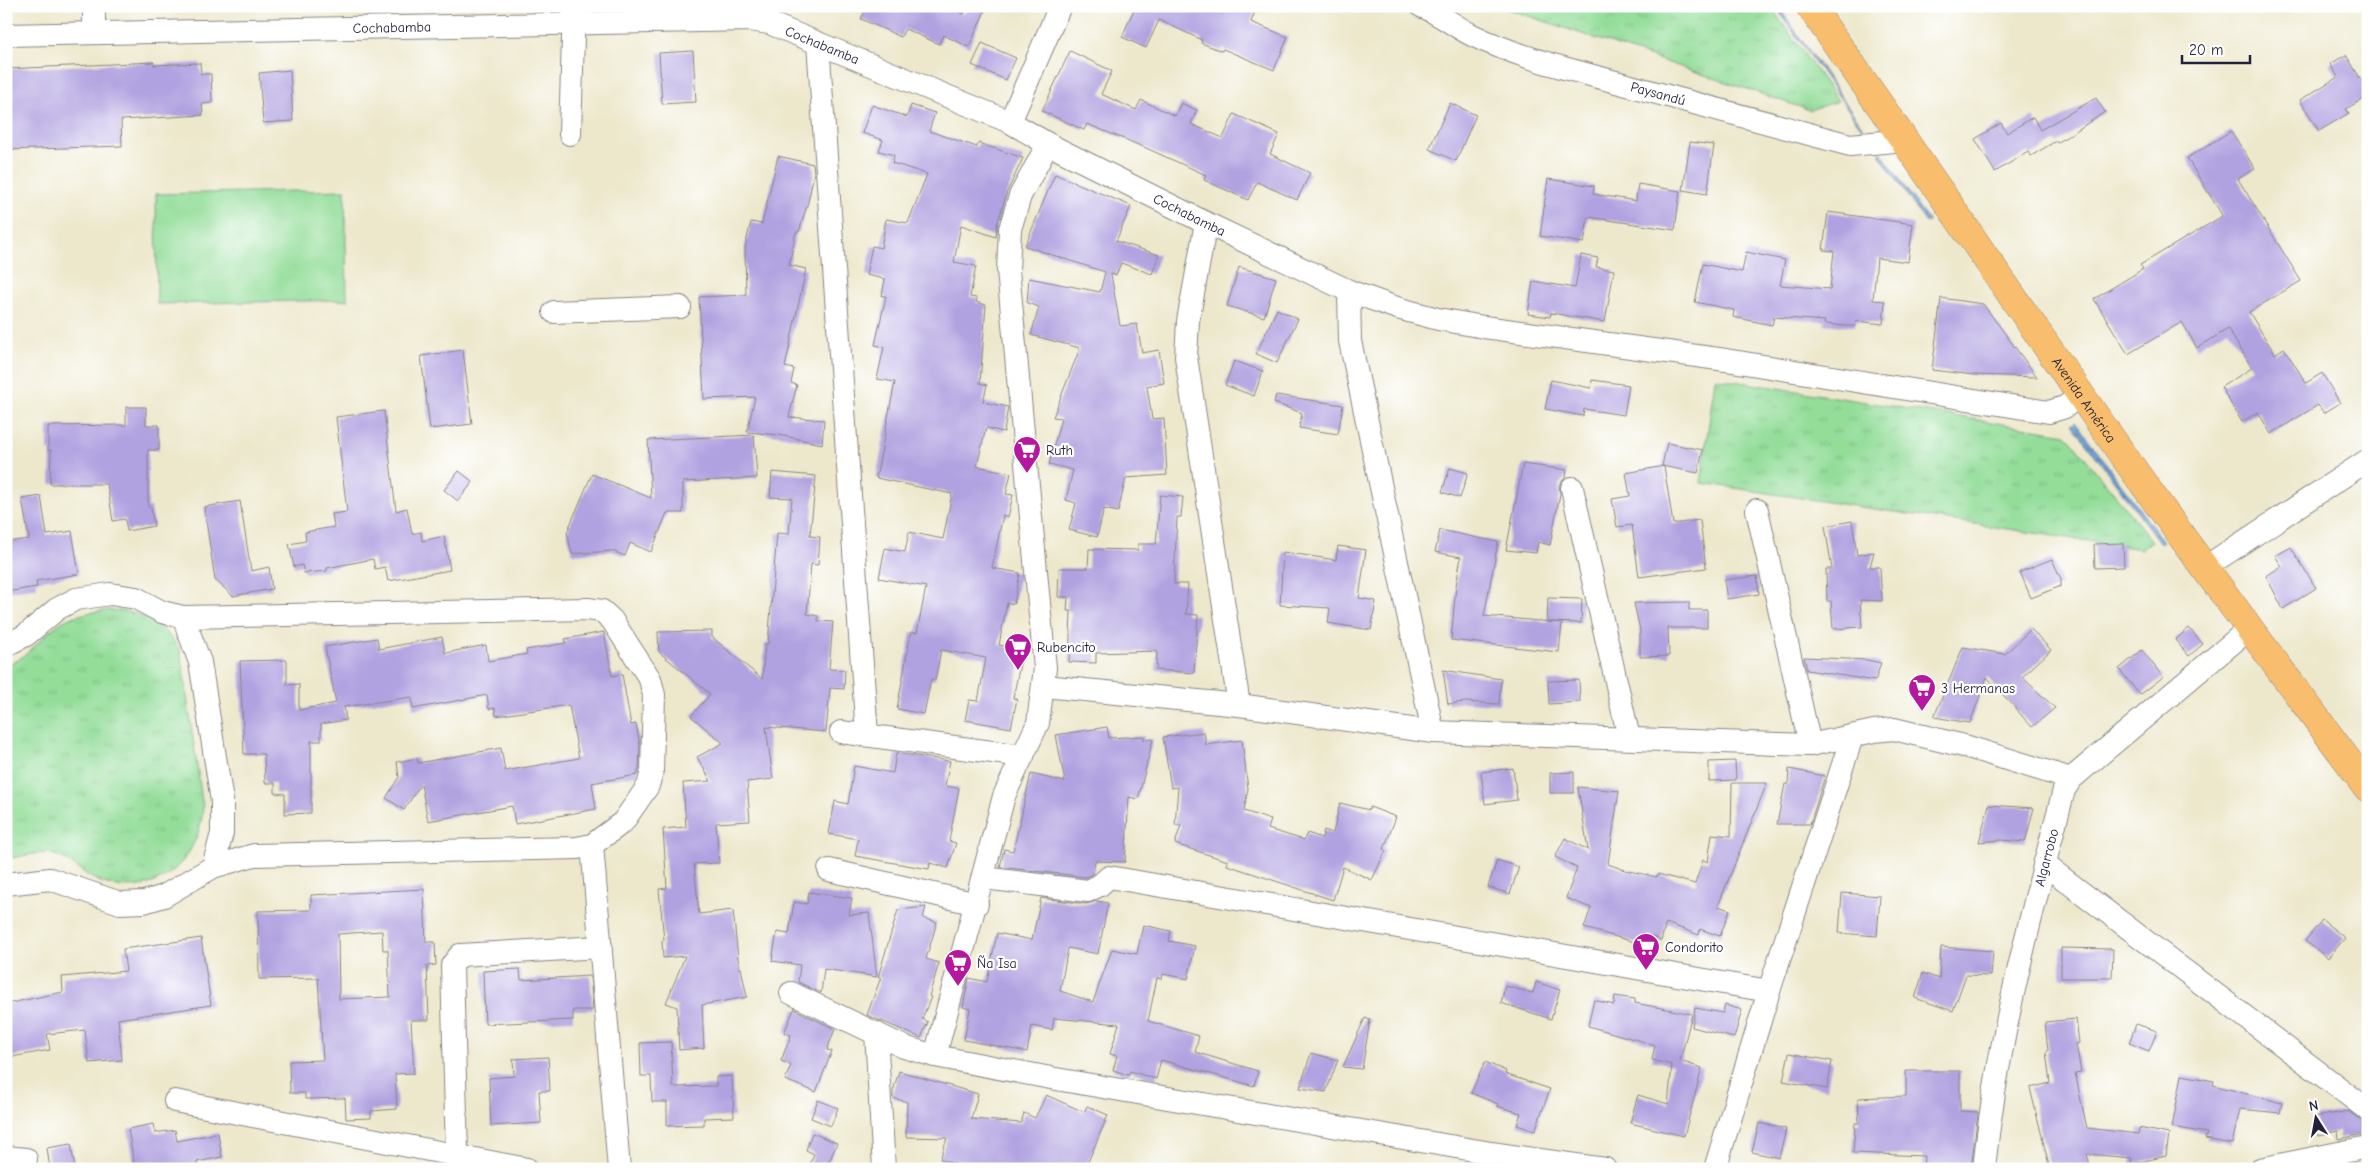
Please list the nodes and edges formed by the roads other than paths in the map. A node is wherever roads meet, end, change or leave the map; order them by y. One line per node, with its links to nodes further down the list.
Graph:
1 (94, 6): 6 (street)
2 (1060, 6): 9 (street)
3 (1421, 6): 11 (street, Paysandú)
4 (1810, 6): 11 (main road, Avenida América)
5 (574, 14): 6 (street, Cochabamba); 8 (street, Cochabamba); 10 (street)
6 (94, 32): 7 (street, Cochabamba)
7 (6, 35)
8 (818, 43): 9 (street, Cochabamba); 29 (street)
9 (1010, 122): 12 (street, Cochabamba)
10 (570, 134)
11 (1906, 140): 17 (main road, Avenida América)
12 (1048, 144): 13 (street, Cochabamba); 25 (street)
13 (1206, 223): 14 (street, Cochabamba); 26 (street)
14 (1349, 291): 17 (street, Cochabamba); 28 (street)
15 (680, 307): 16 (street)
16 (554, 312)
17 (2080, 395): 21 (main road, Avenida América)
18 (2368, 460): 21 (street)
19 (1572, 488): 31 (street)
20 (1757, 510): 32 (street)
21 (2204, 568): 23 (main road, Avenida América)
22 (183, 617): 24 (street); 36 (street); 38 (street)
23 (2250, 628): 34 (street, Algarrobo); 35 (main road, Avenida América)
24 (6, 645)
25 (1044, 686): 26 (street); 33 (street)
26 (1239, 705): 28 (street)
27 (841, 732): 29 (street)
28 (1433, 732): 31 (street)
29 (867, 735): 33 (street)
30 (1852, 737): 32 (street); 34 (street); 44 (street)
31 (1629, 738): 32 (street)
32 (1810, 744)
33 (1023, 756): 40 (street)
34 (2071, 779): 37 (street, Algarrobo)
35 (2368, 788)
36 (592, 845): 38 (street); 43 (street)
37 (2044, 864): 49 (street); 57 (street, Algarrobo)
38 (213, 867): 41 (street)
39 (829, 870): 42 (street)
40 (984, 878): 42 (street); 44 (street)
41 (6, 884)
42 (977, 904): 47 (street)
43 (601, 947): 51 (street); 53 (street)
44 (1769, 991): 56 (street)
45 (791, 993): 46 (street)
46 (876, 1033): 47 (street); 54 (street)
47 (936, 1056): 55 (street)
48 (175, 1100): 51 (street)
49 (2368, 1110)
50 (2368, 1147): 58 (street)
51 (457, 1155): 52 (street)
52 (527, 1169)
53 (619, 1169)
54 (884, 1169)
55 (1605, 1169)
56 (1715, 1169)
57 (1984, 1169)
58 (2260, 1169)

